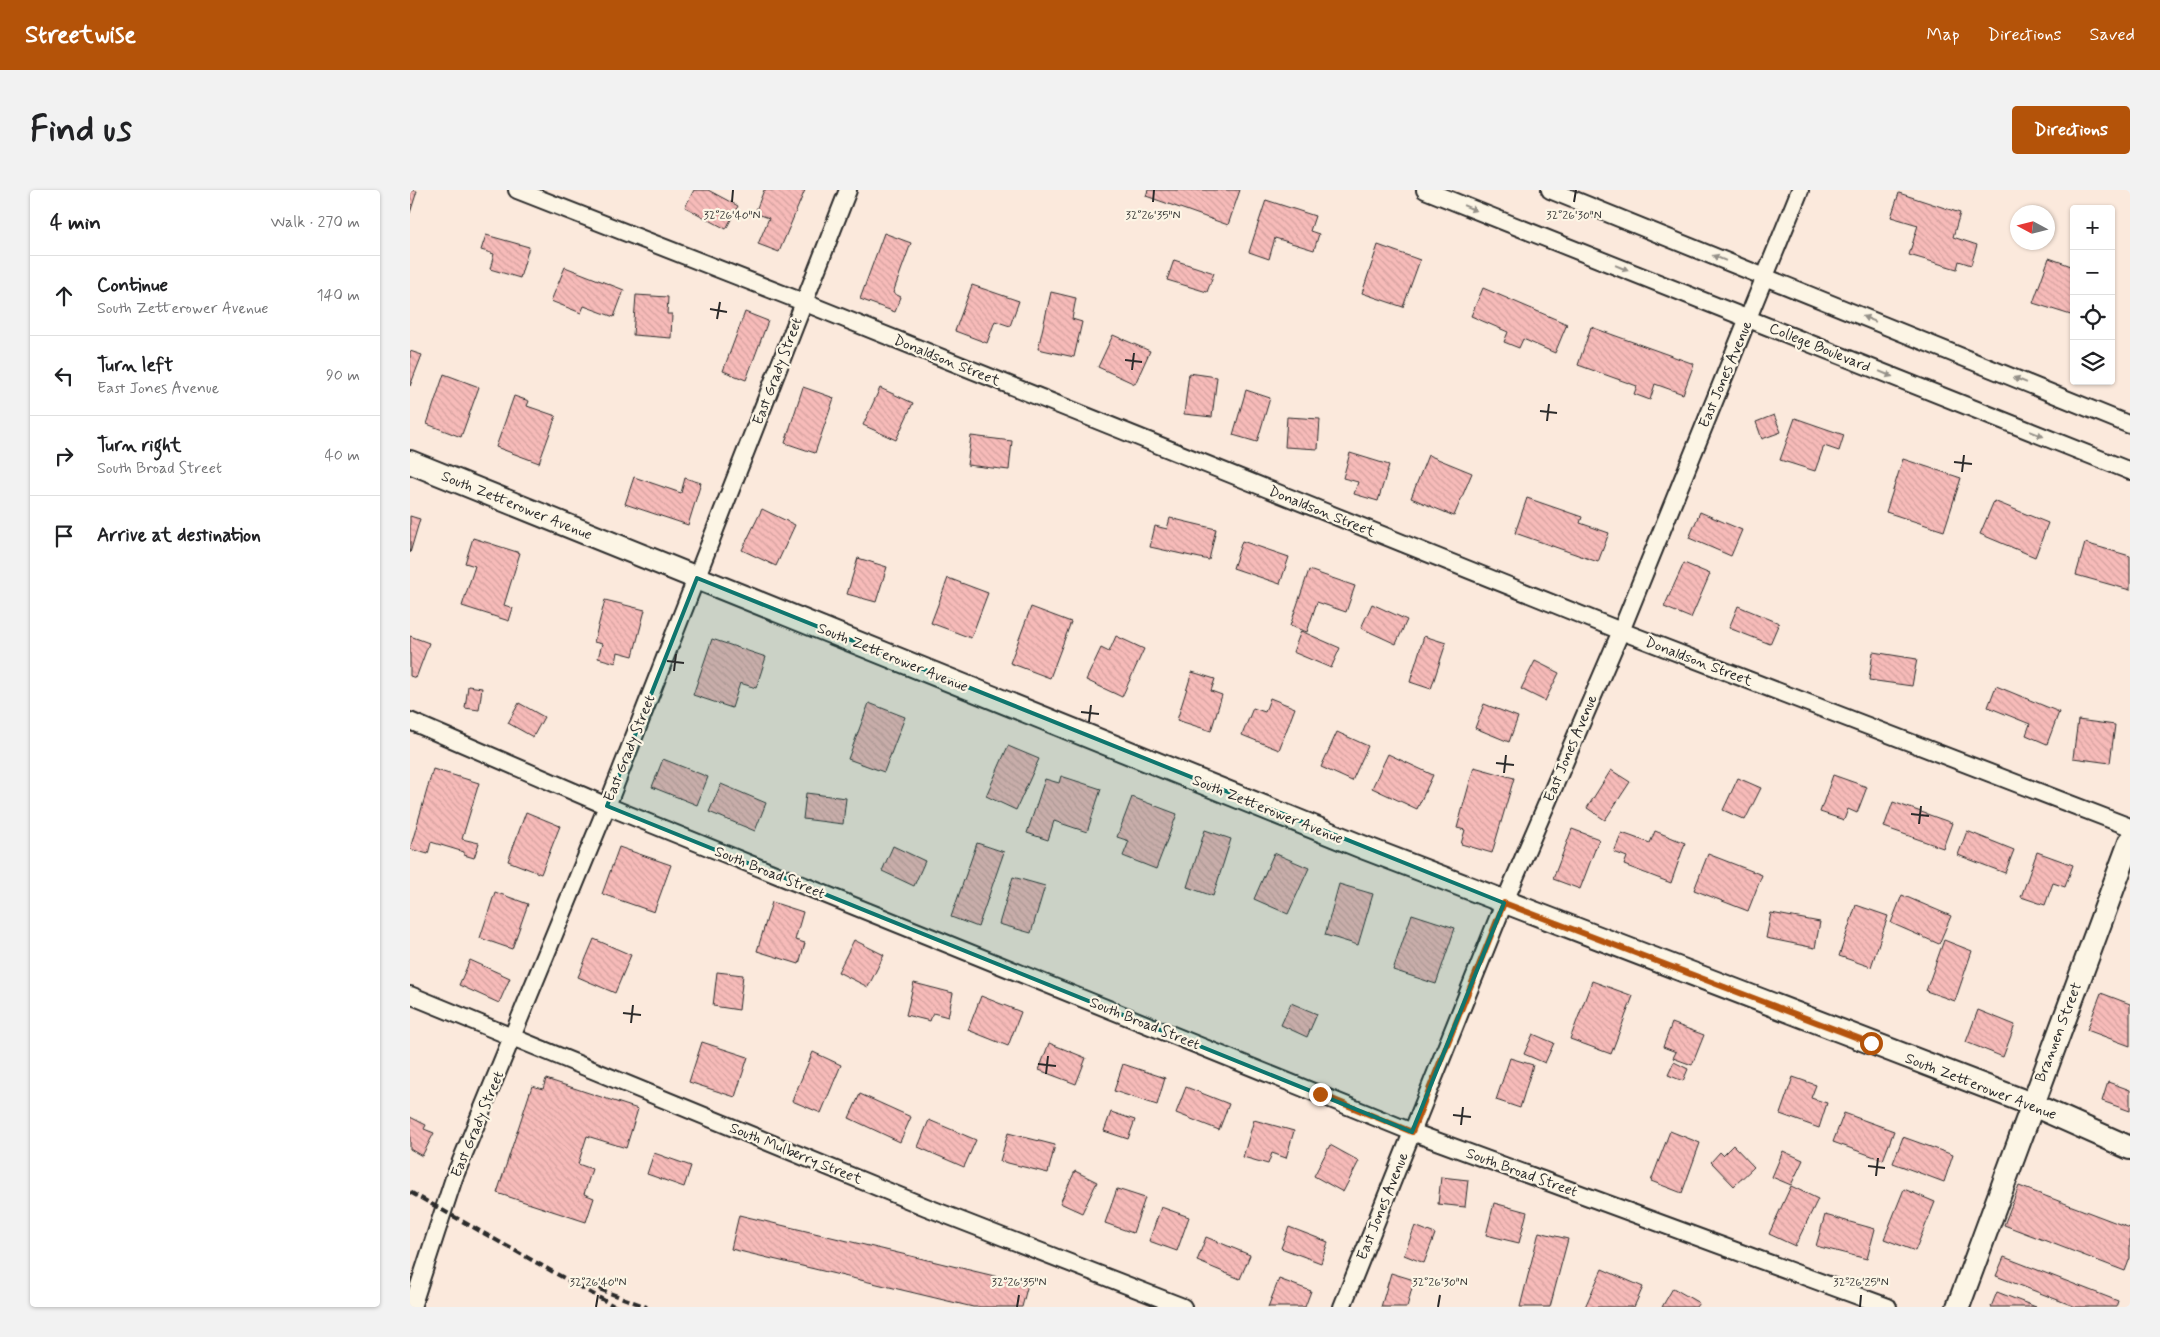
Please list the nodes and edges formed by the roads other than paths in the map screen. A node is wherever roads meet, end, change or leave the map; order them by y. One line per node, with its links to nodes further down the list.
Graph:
1 (517, 190): 7 (street, Donaldson Street)
2 (848, 190): 7 (street, East Grady Street)
3 (1425, 190): 8 (street, College Boulevard, one-way to 8)
4 (1550, 190): 6 (street, one-way to 4)
5 (1800, 190): 6 (street, East Jones Avenue)
6 (1766, 277): 8 (street, East Jones Avenue); 9 (street, one-way to 6)
7 (803, 302): 12 (street, East Grady Street); 13 (street, Donaldson Street)
8 (1749, 318): 11 (street, College Boulevard, one-way to 11); 13 (street, East Jones Avenue)
9 (2130, 425)
10 (410, 462): 12 (street, South Zetterower Avenue)
11 (2130, 472)
12 (697, 578): 15 (street, East Grady Street); 18 (street, South Zetterower Avenue)
13 (1621, 631): 16 (street, Donaldson Street); 18 (street, East Jones Avenue)
14 (410, 721): 15 (street, South Broad Street)
15 (606, 806): 20 (street, East Grady Street); 22 (street, South Broad Street)
16 (2130, 827)
17 (2130, 842): 21 (street, Brannen Street)
18 (1504, 903): 21 (street, South Zetterower Avenue); 22 (street, East Jones Avenue)
19 (410, 995): 20 (street, South Mulberry Street)
20 (513, 1037): 24 (street, East Grady Street); 25 (street, South Mulberry Street)
21 (2031, 1104): 23 (street, South Zetterower Avenue); 28 (street, Brannen Street)
22 (1412, 1132): 26 (street, East Jones Avenue); 27 (street, South Broad Street)
23 (2130, 1148)
24 (412, 1307)
25 (1184, 1307)
26 (1342, 1307)
27 (1888, 1307)
28 (1958, 1307)

